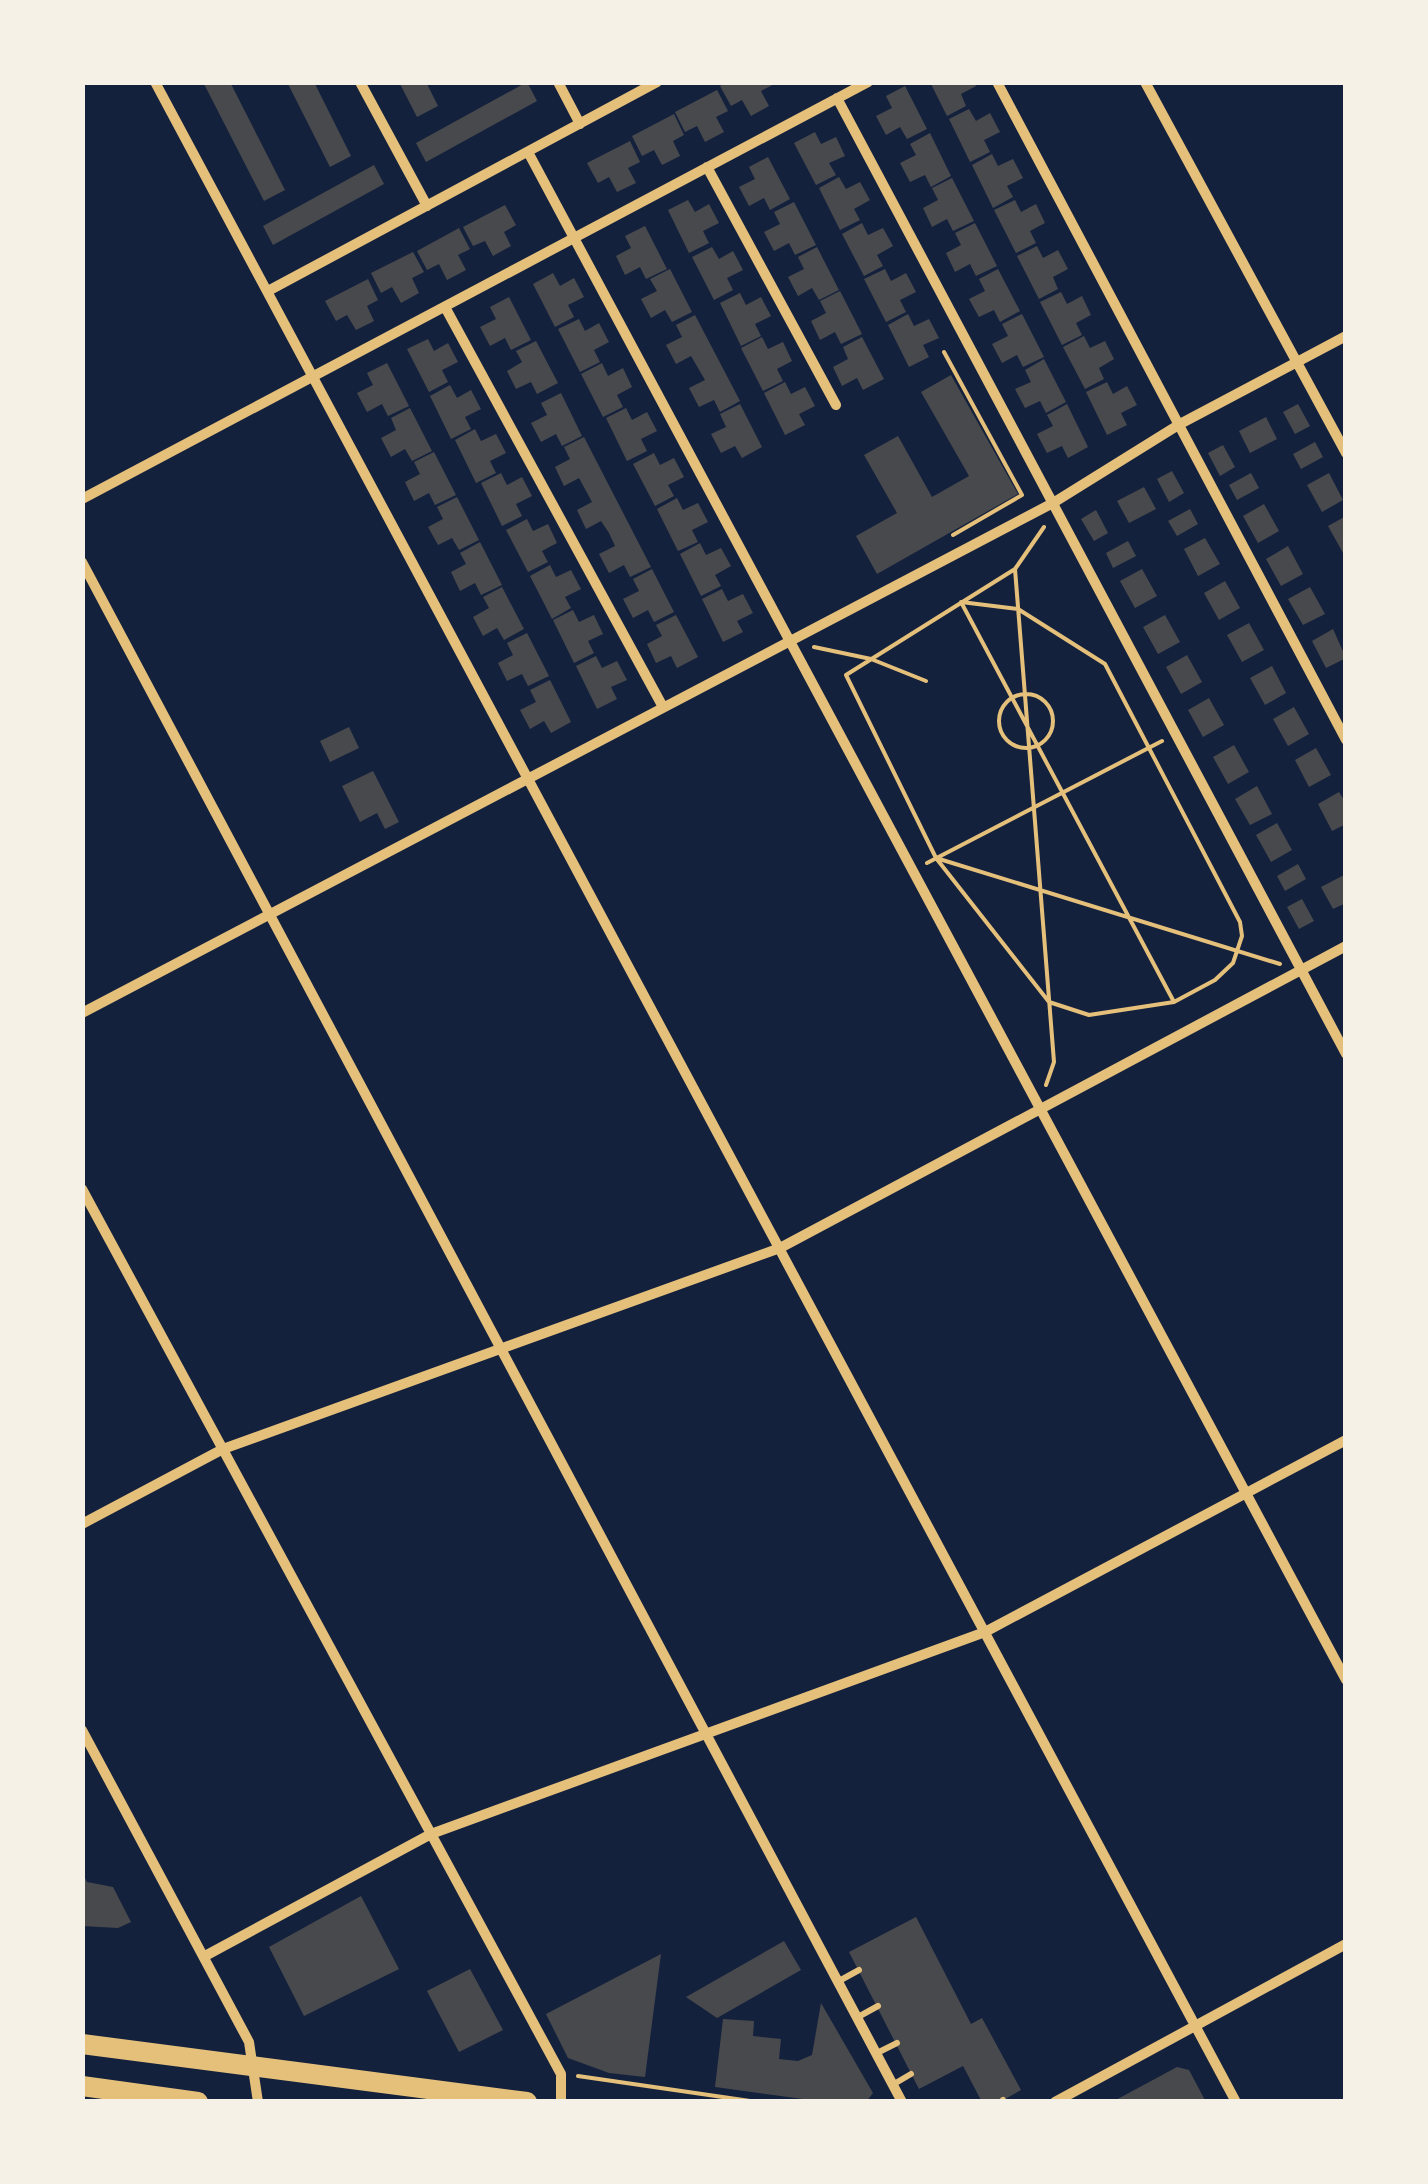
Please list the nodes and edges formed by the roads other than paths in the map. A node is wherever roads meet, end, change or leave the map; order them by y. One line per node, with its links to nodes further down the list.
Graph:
1 (154, 82): 15 (street)
2 (360, 82): 13 (street)
3 (558, 82): 10 (street)
4 (657, 82): 10 (street)
5 (868, 82): 8 (street)
6 (998, 82): 21 (street)
7 (1145, 82): 18 (street)
8 (847, 87): 9 (street)
9 (837, 98): 12 (street); 24 (street)
10 (580, 124): 11 (street)
11 (528, 152): 13 (street); 14 (street)
12 (706, 166): 14 (street); 20 (street)
13 (427, 206): 15 (street)
14 (574, 238): 16 (street); 26 (street)
15 (268, 291): 19 (street)
16 (445, 307): 19 (street); 27 (street)
17 (1346, 336): 18 (street)
18 (1296, 361): 21 (street); 22 (street)
19 (313, 376): 23 (street); 29 (street)
20 (836, 405)
21 (1180, 424): 24 (street); 28 (street)
22 (1346, 453)
23 (82, 499)
24 (1052, 503): 26 (street); 32 (street)
25 (82, 562): 30 (street)
26 (790, 641): 27 (street); 35 (street)
27 (663, 708): 29 (street)
28 (1346, 740)
29 (528, 778): 30 (street); 37 (street)
30 (270, 914): 33 (street); 38 (street)
31 (1346, 946): 32 (street)
32 (1301, 970): 34 (street); 35 (street)
33 (82, 1013)
34 (1346, 1054)
35 (1040, 1110): 37 (street); 41 (street)
36 (82, 1189): 40 (street)
37 (780, 1248): 38 (street); 43 (street)
38 (501, 1349): 40 (street); 46 (street)
39 (1346, 1440): 41 (street)
40 (223, 1449): 42 (street); 47 (street)
41 (1245, 1493): 43 (street); 44 (street)
42 (82, 1524)
43 (985, 1632): 46 (street); 54 (street)
44 (1346, 1680)
45 (82, 1730): 49 (street)
46 (706, 1734): 47 (street); 51 (street)
47 (431, 1834): 49 (street); 65 (street)
48 (1346, 1944): 54 (street)
49 (205, 1956): 58 (street)
50 (859, 1970): 51 (lane)
51 (838, 1982): 53 (street)
52 (878, 2006): 53 (lane)
53 (857, 2018): 57 (street)
54 (1195, 2024): 67 (street); 68 (street)
55 (82, 2044): 58 (main road)
56 (897, 2044): 57 (lane)
57 (876, 2054): 60 (street)
58 (253, 2066): 63 (street); 64 (main road)
59 (912, 2074): 60 (lane)
60 (893, 2084): 66 (street)
61 (82, 2086): 62 (main road)
62 (198, 2102)
63 (258, 2102)
64 (527, 2102)
65 (561, 2102)
66 (902, 2102)
67 (1055, 2102)
68 (1236, 2102)

